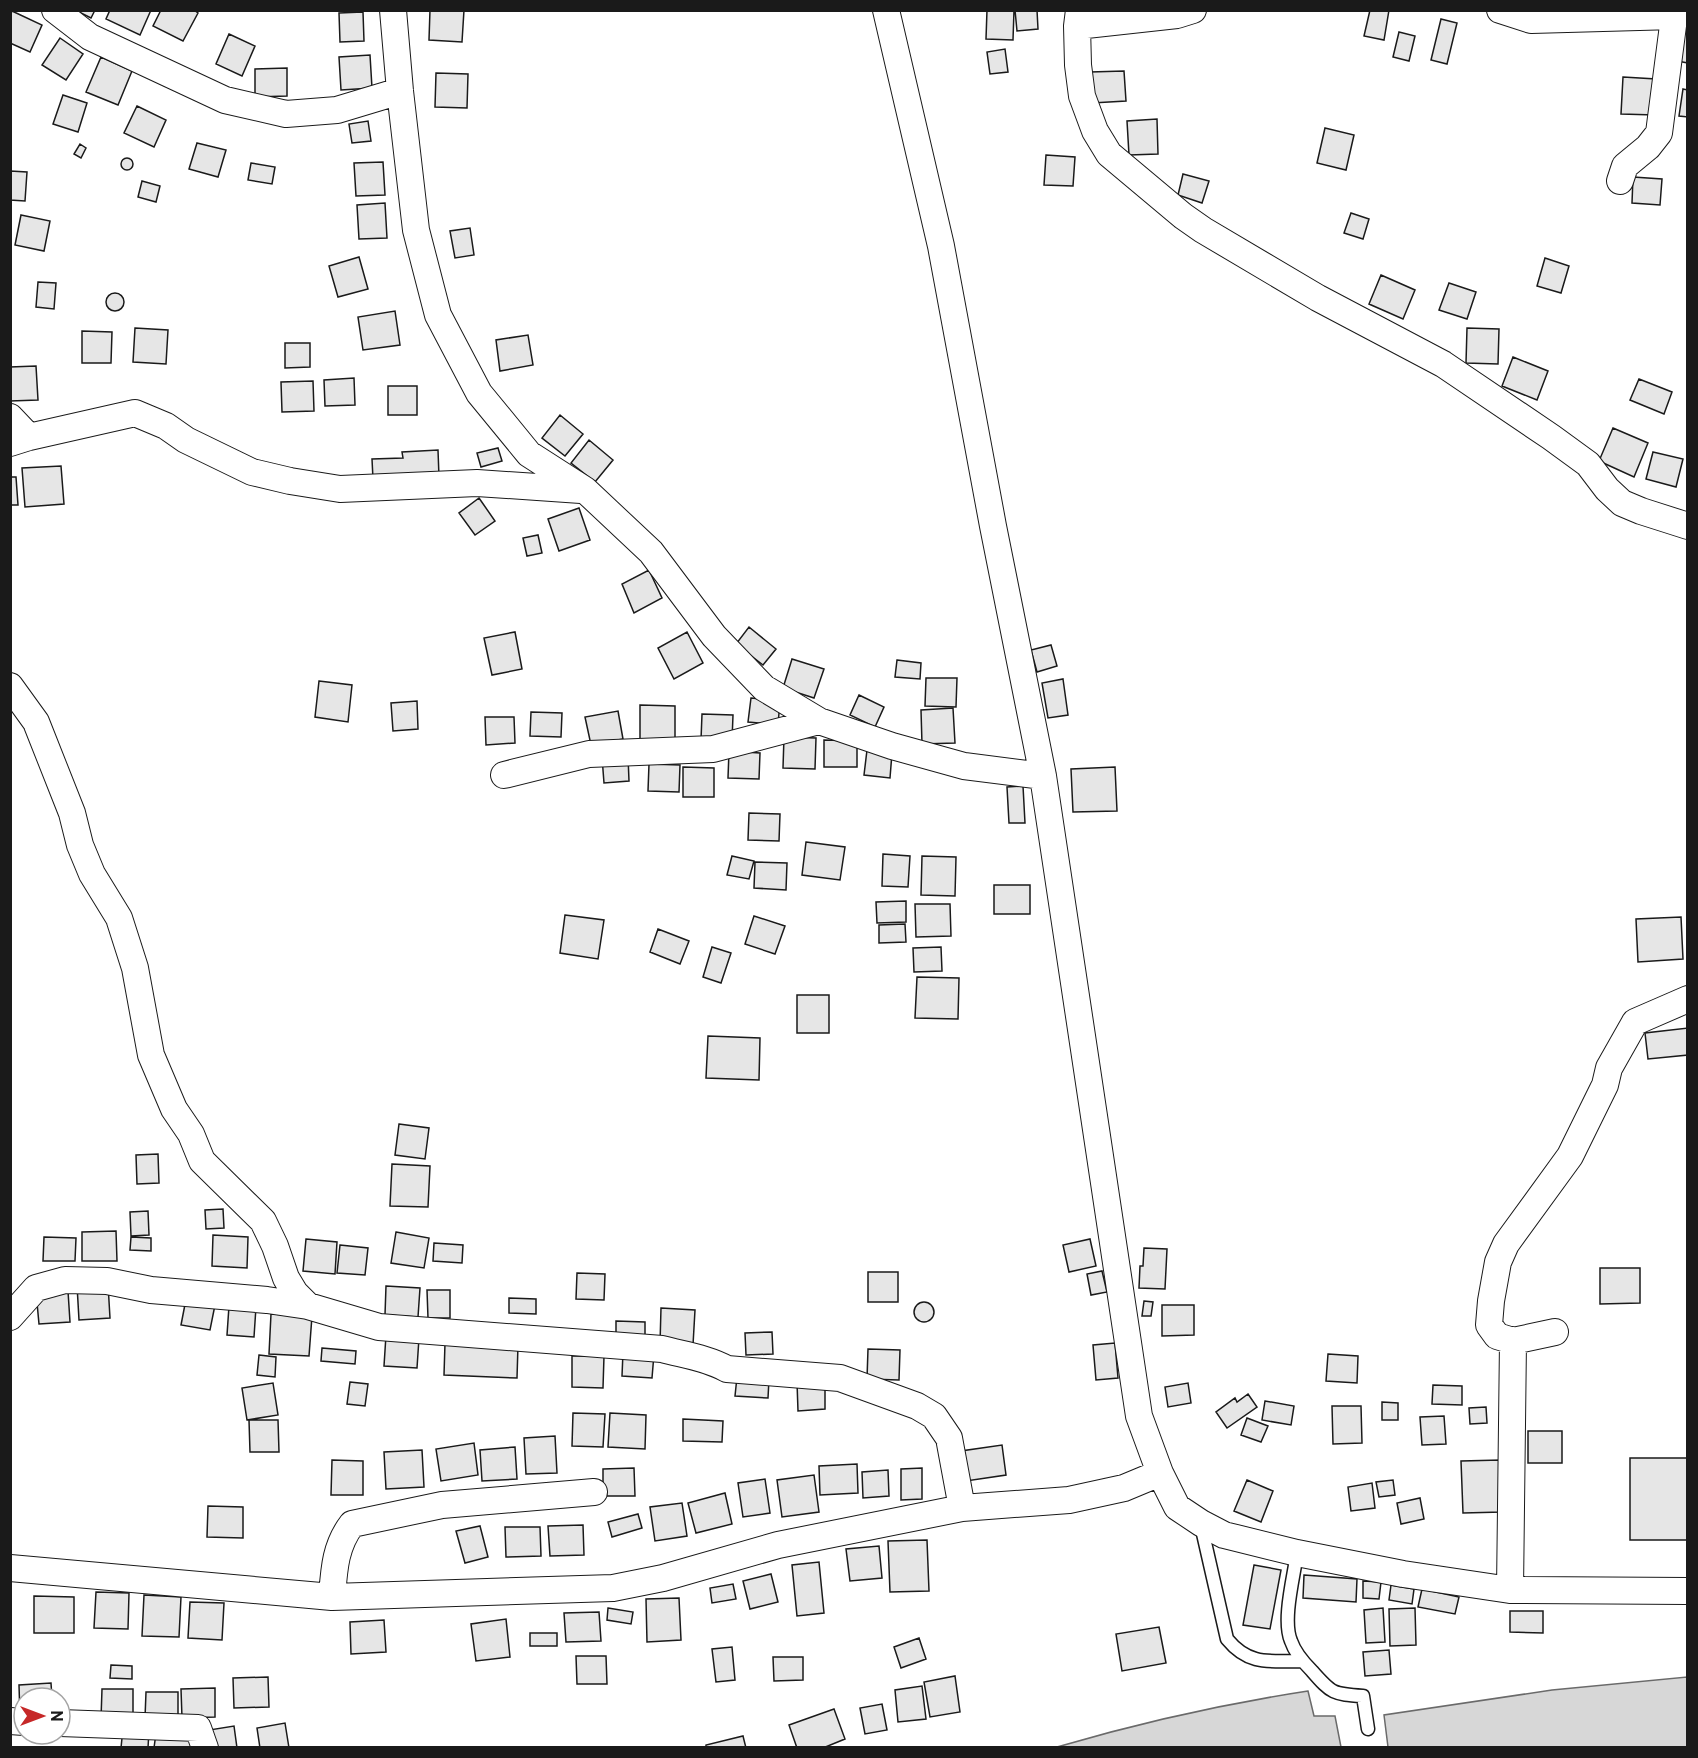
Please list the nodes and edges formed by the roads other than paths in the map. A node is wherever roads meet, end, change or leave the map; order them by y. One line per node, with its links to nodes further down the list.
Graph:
1 (55, 10): 8 (street)
2 (393, 10): 8 (street)
3 (886, 10): 17 (street)
4 (1193, 10): 7 (street)
5 (1500, 10): 6 (street)
6 (1675, 13): 9 (street)
7 (1078, 18): 13 (street)
8 (400, 91): 12 (street)
9 (1620, 181)
10 (10, 417): 11 (street)
11 (20, 440): 12 (street)
12 (585, 490): 15 (street)
13 (1688, 526)
14 (10, 686): 19 (street)
15 (819, 721): 16 (street); 17 (street)
16 (504, 776)
17 (1043, 776): 23 (street)
18 (1688, 999): 22 (street)
19 (308, 1306): 20 (street); 25 (street)
20 (10, 1317)
21 (1555, 1332): 22 (street)
22 (1513, 1341): 29 (street)
23 (1160, 1473): 25 (street); 26 (street)
24 (594, 1492): 31 (street)
25 (962, 1508): 31 (street)
26 (1201, 1523): 27 (street); 32 (lane)
27 (1297, 1553): 29 (street); 32 (lane)
28 (10, 1568): 31 (street)
29 (1510, 1590): 30 (street)
30 (1688, 1591)
31 (332, 1597)
32 (1302, 1660): 34 (lane)
33 (72, 1723): 35 (street)
34 (1368, 1729)
35 (205, 1748)

